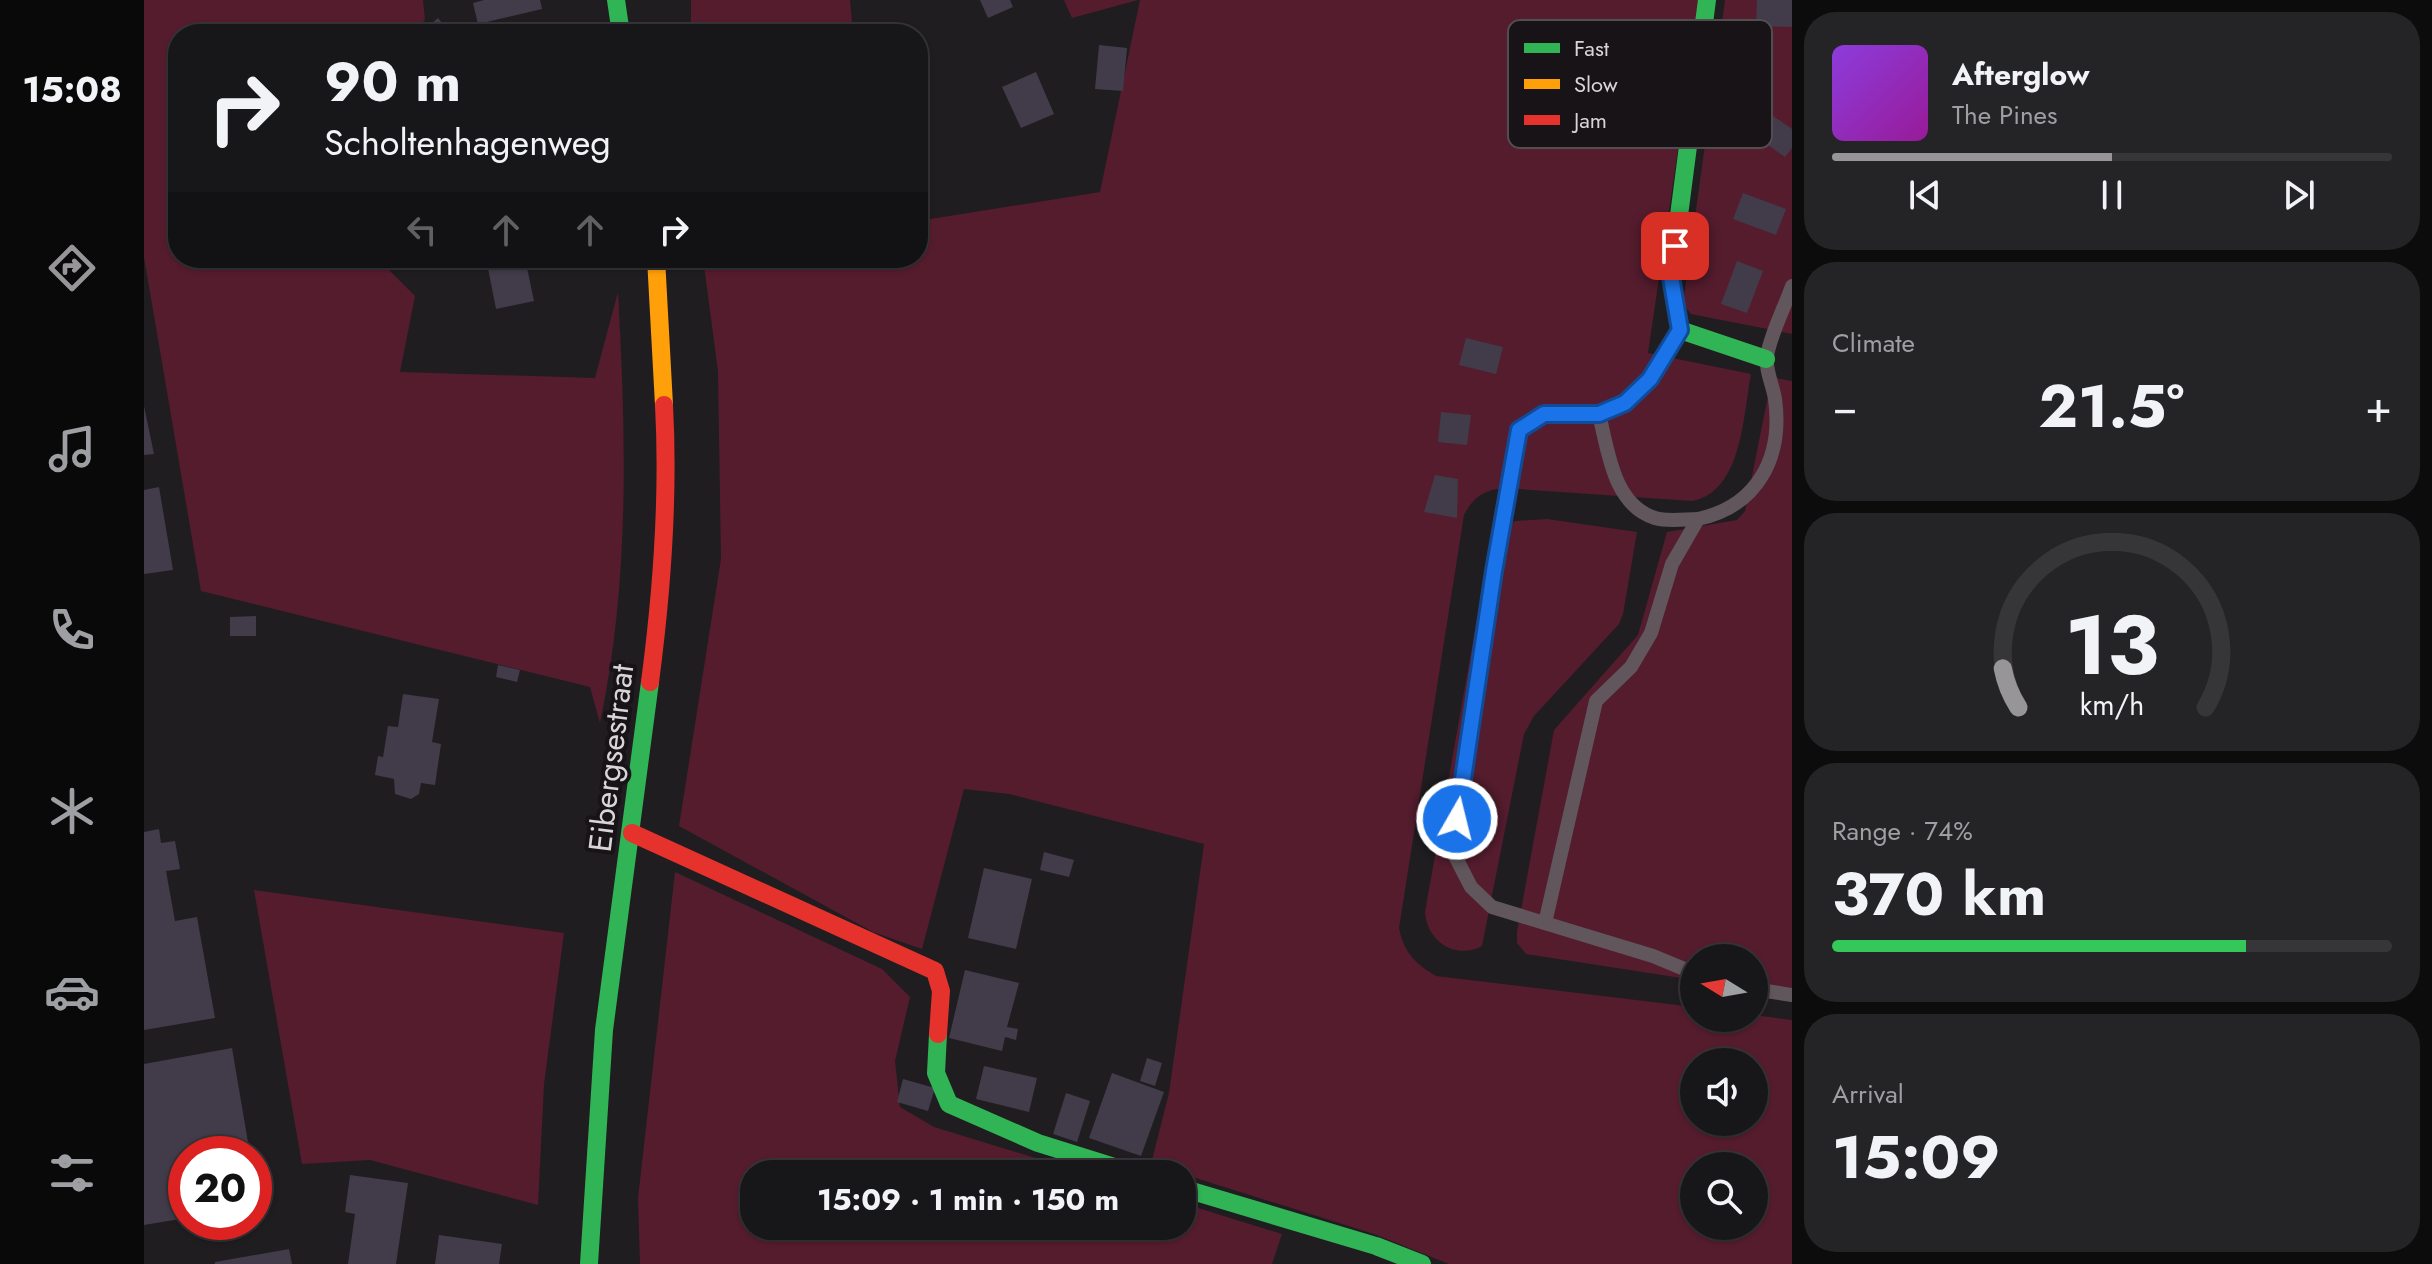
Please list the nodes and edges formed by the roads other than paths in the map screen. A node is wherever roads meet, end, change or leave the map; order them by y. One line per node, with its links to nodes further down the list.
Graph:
1 (616, 0): 4 (street)
2 (1707, 0): 3 (street)
3 (1704, 20)
4 (620, 24)
5 (1688, 148): 8 (street)
6 (657, 268): 12 (street, Eibergsestraat)
7 (1792, 286): 9 (lane)
8 (1680, 330): 9 (street); 10 (lane)
9 (1766, 359): 11 (lane)
10 (1599, 414): 11 (lane); 13 (lane)
11 (1698, 519): 13 (lane)
12 (632, 833): 17 (street); 19 (street, Eibergsestraat)
13 (1545, 923): 14 (lane)
14 (1680, 968)
15 (1768, 991): 16 (lane)
16 (1792, 995)
17 (1092, 1160)
18 (1196, 1192): 20 (street)
19 (589, 1264)
20 (1422, 1264)

